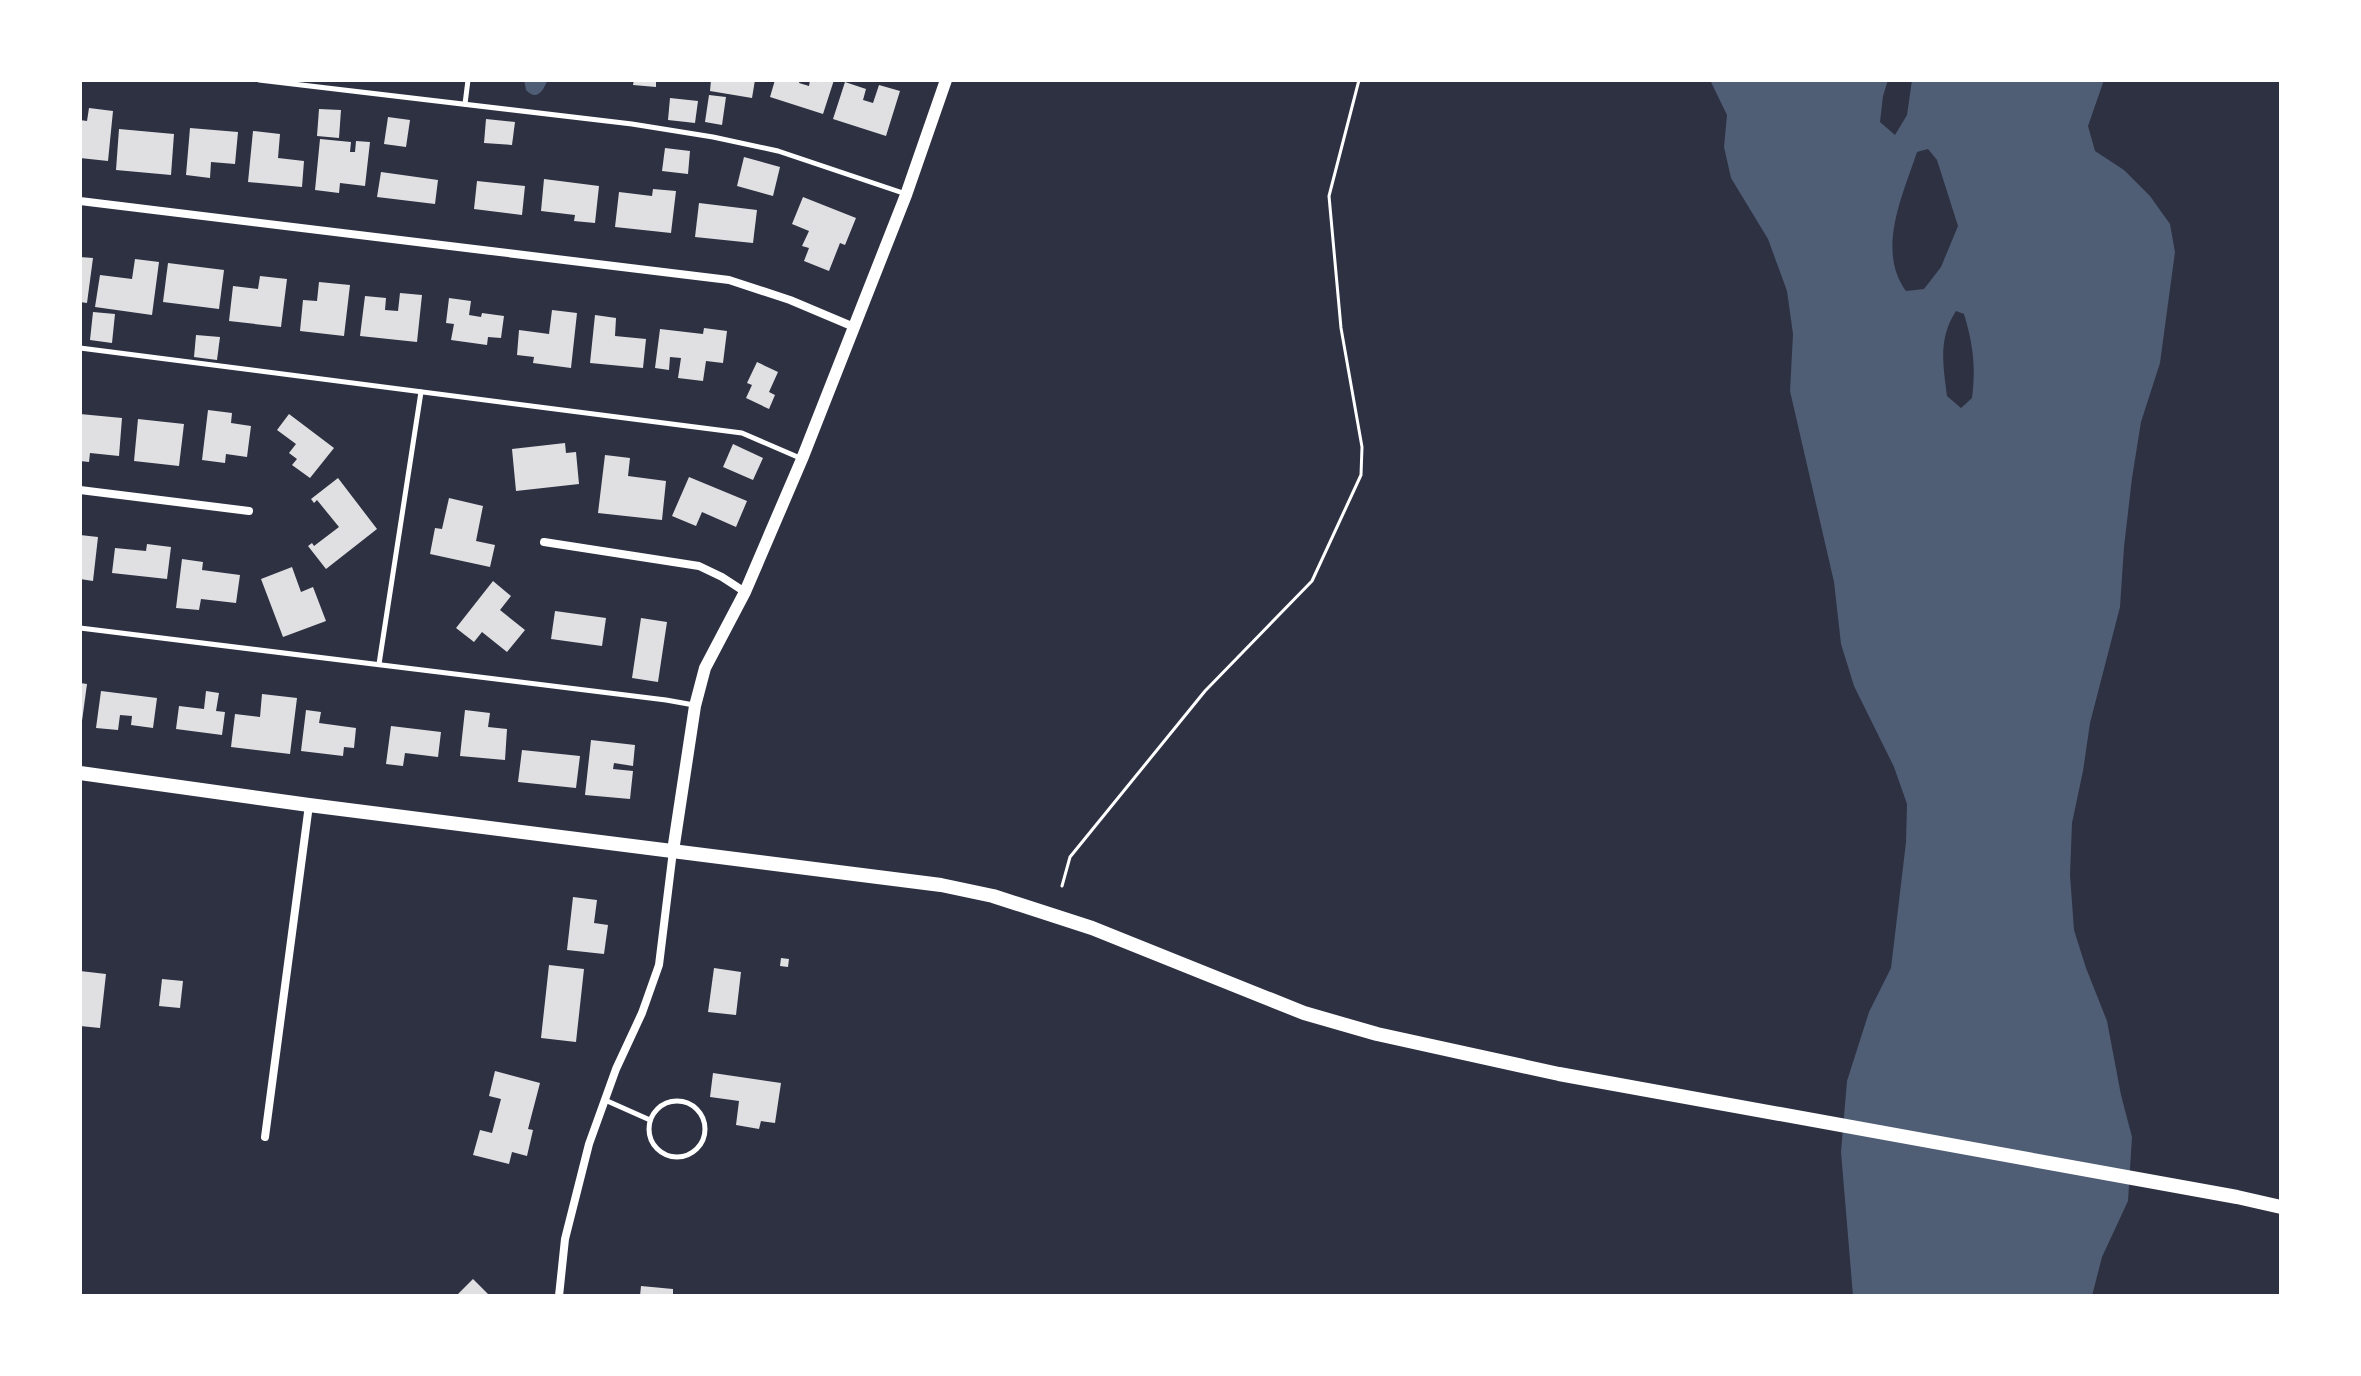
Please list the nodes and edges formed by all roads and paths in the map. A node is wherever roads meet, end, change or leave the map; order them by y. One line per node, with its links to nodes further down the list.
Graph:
1 (259, 80): 5 (lane)
2 (468, 80): 5 (lane)
3 (946, 80): 6 (street)
4 (1359, 80): 22 (path)
5 (465, 104): 6 (lane)
6 (906, 195): 8 (street)
7 (80, 201): 8 (street)
8 (854, 327): 11 (street)
9 (80, 348): 10 (lane)
10 (421, 392): 11 (lane); 17 (lane)
11 (802, 459): 15 (street)
12 (80, 490): 13 (street)
13 (249, 511)
14 (544, 542): 15 (street)
15 (745, 592): 18 (street)
16 (80, 628): 17 (lane)
17 (379, 664): 18 (lane)
18 (695, 706): 21 (street)
19 (80, 773): 20 (main road)
20 (309, 805): 21 (main road); 25 (street)
21 (673, 851): 23 (street); 26 (main road)
22 (1062, 886)
23 (605, 1100): 24 (lane); 27 (street)
24 (650, 1120): 24 (lane)
25 (265, 1137)
26 (2281, 1207)
27 (559, 1296)

